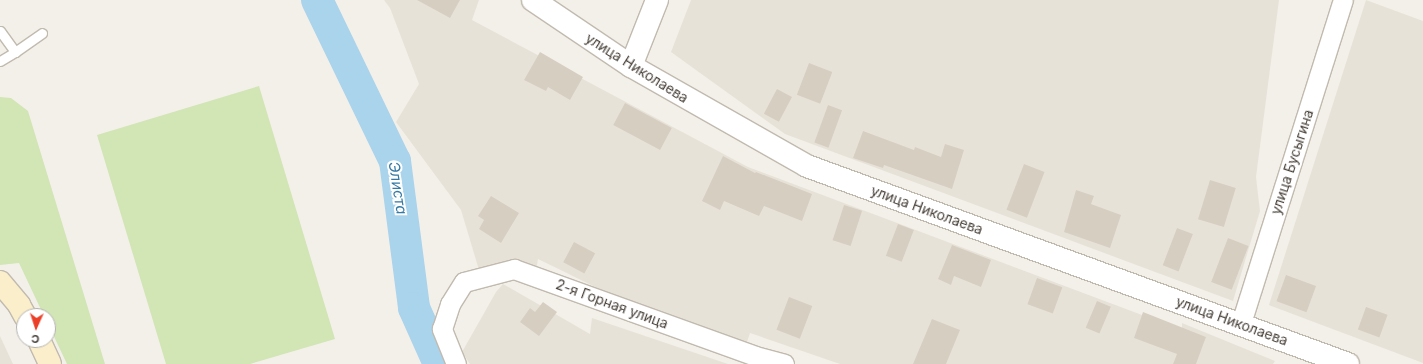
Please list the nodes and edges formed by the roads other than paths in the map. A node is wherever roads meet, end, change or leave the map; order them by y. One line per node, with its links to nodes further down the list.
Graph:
1 (533, 0): 8 (street, улица Николаева)
2 (657, 0): 8 (street)
3 (1343, 0): 11 (street, улица Бусыгина)
4 (0, 31): 6 (lane)
5 (42, 33): 6 (lane)
6 (15, 52): 7 (lane)
7 (0, 61)
8 (630, 66): 11 (street, улица Николаева)
9 (0, 282): 10 (main road)
10 (21, 308)
11 (1241, 324): 16 (street, улица Николаева)
12 (43, 348): 13 (main road)
13 (50, 364)
14 (456, 364): 15 (street, 2-я Горная улица)
15 (784, 364)
16 (1348, 364)

